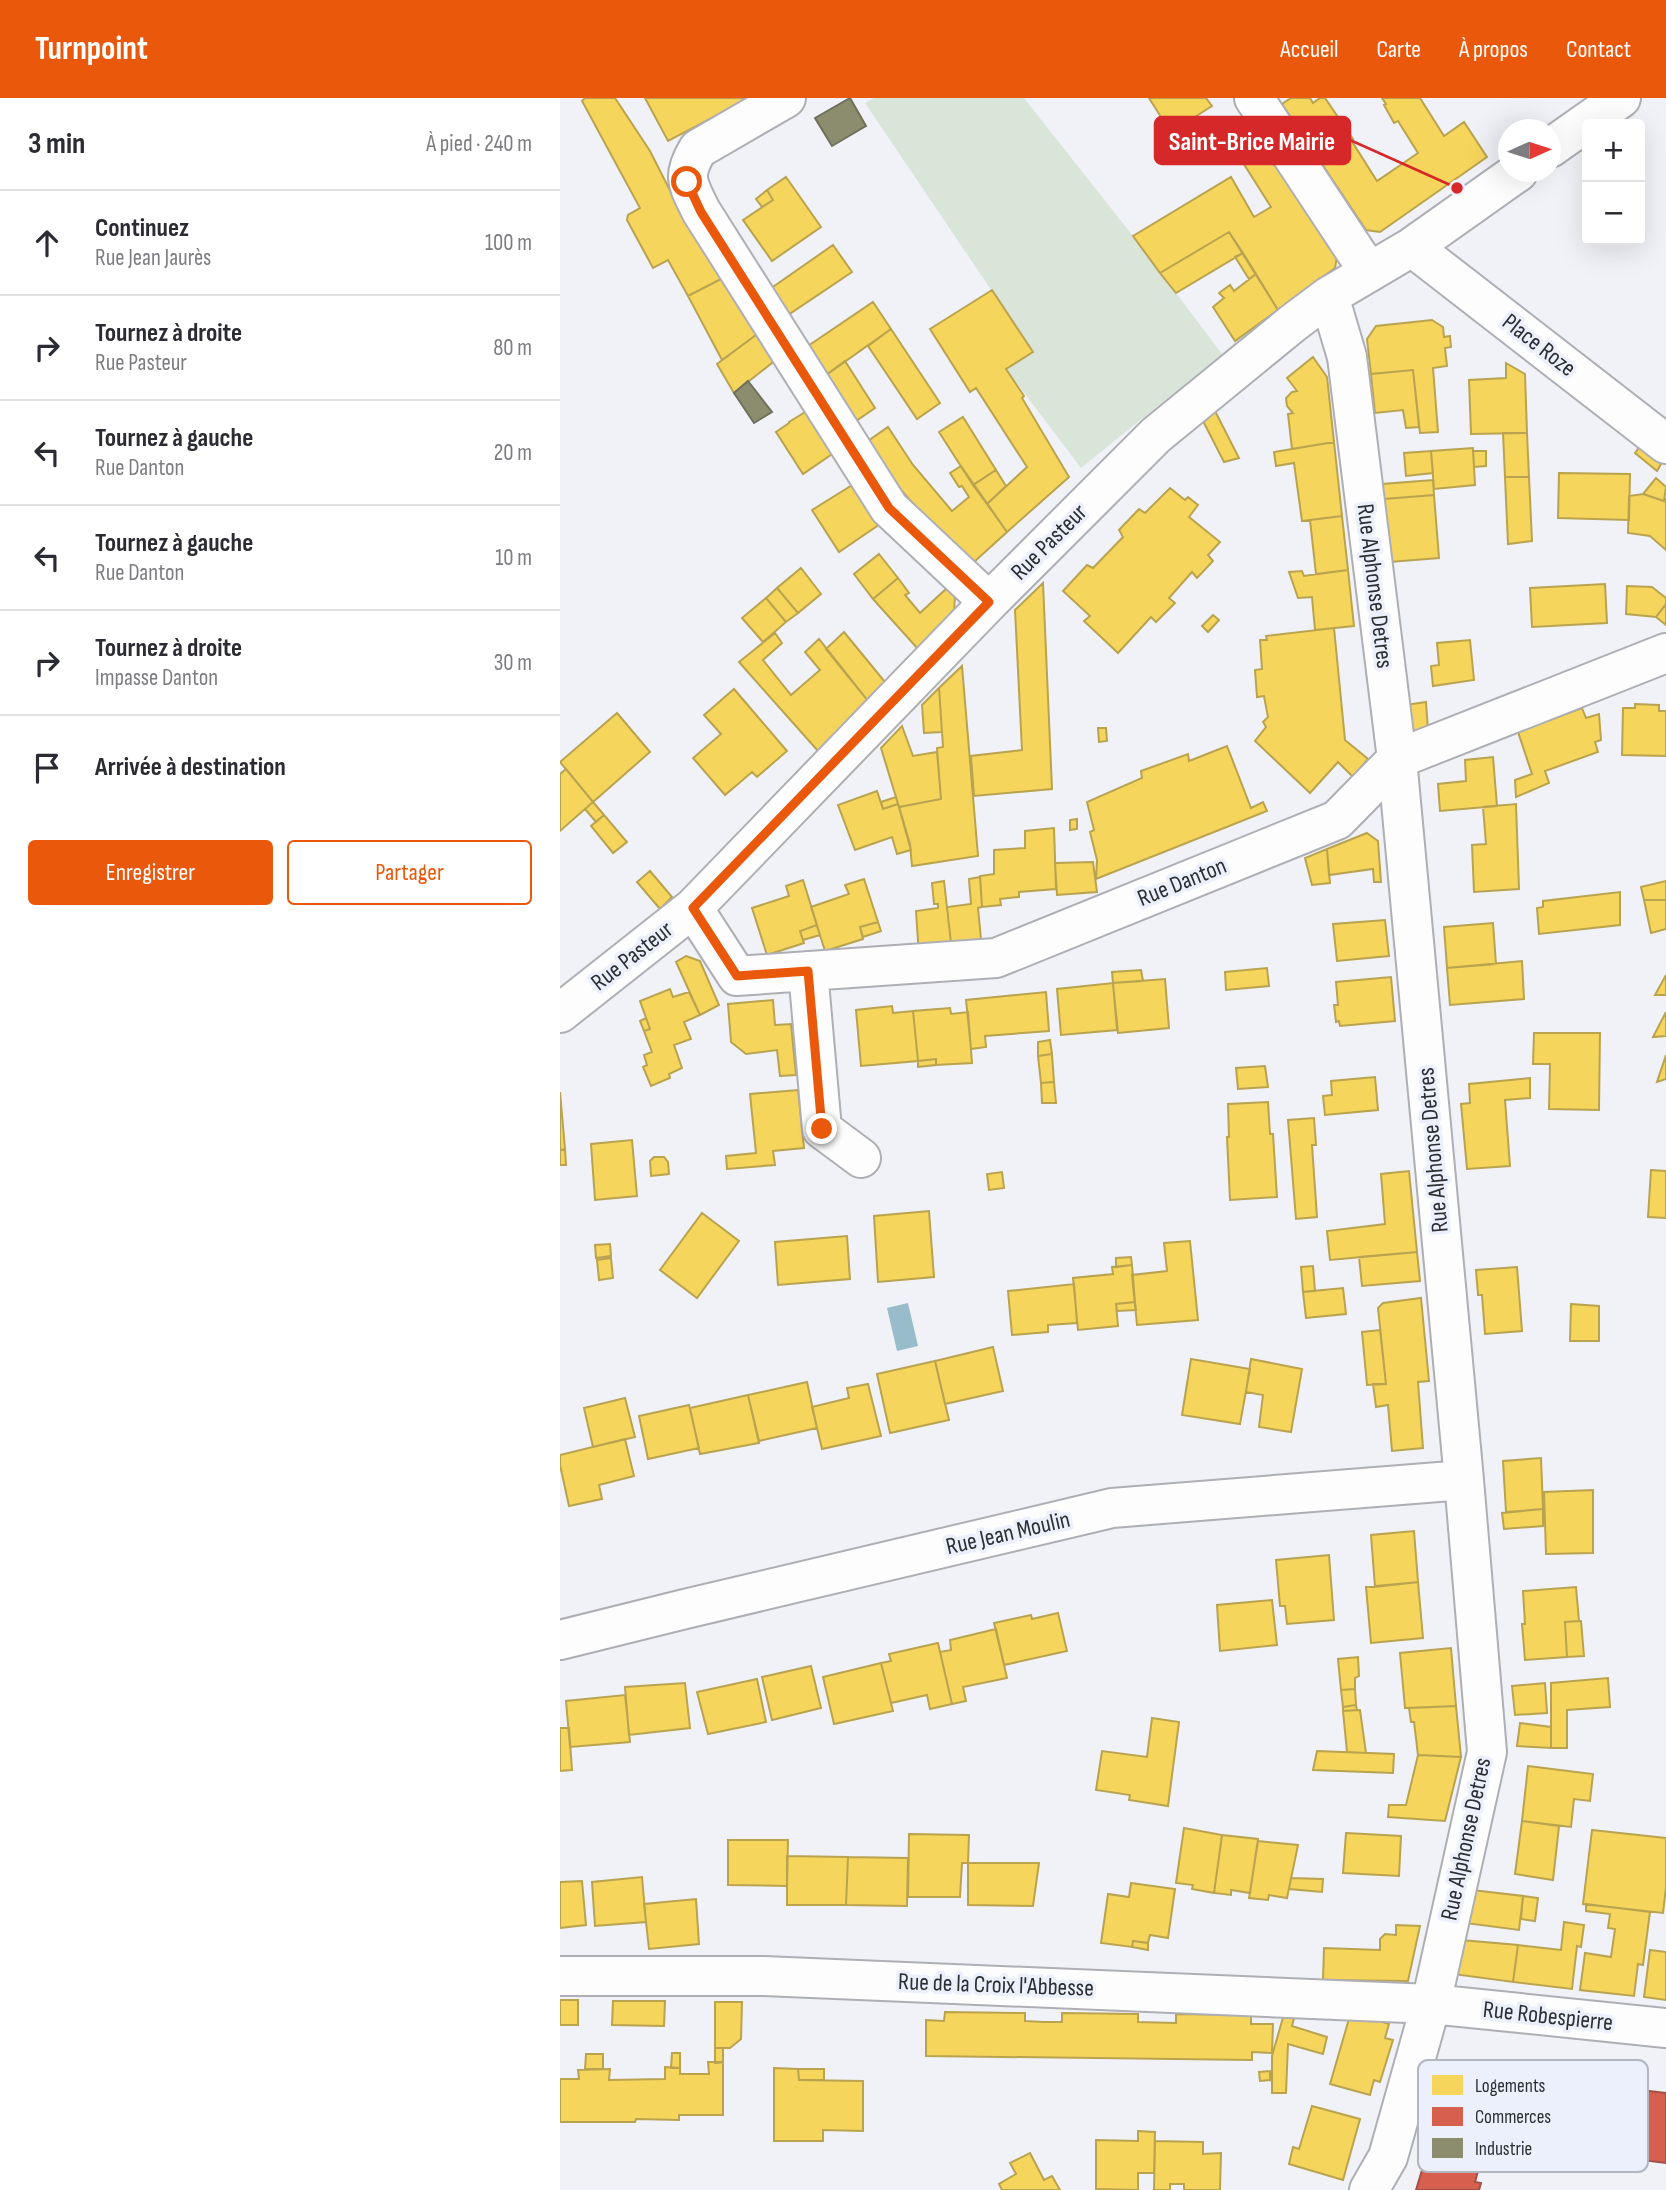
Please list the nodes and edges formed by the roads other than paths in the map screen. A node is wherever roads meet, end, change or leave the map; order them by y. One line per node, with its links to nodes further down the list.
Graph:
1 (786, 98): 10 (street)
2 (1254, 98): 7 (street)
3 (1621, 98): 4 (street)
4 (1561, 140)
5 (1504, 182): 6 (street, Rue Pasteur)
6 (1412, 247): 7 (street, Rue Pasteur); 9 (street, Place Roze)
7 (1369, 272): 8 (street, Rue Pasteur)
8 (1329, 296): 10 (street, Rue Pasteur); 12 (street, Rue Alphonse Detres)
9 (1666, 444)
10 (989, 602): 13 (street, Rue Pasteur)
11 (1666, 653): 12 (street, Rue Danton)
12 (1397, 759): 14 (street, Rue Danton); 17 (street, Rue Alphonse Detres)
13 (693, 908): 14 (street, Rue Danton); 15 (street, Rue Pasteur)
14 (808, 971): 16 (street)
15 (560, 1013)
16 (861, 1158)
17 (1464, 1480): 18 (street, Rue Jean Moulin); 20 (street, Rue Alphonse Detres)
18 (560, 1640)
19 (560, 1976): 20 (street, Rue de la Croix l'Abbesse)
20 (1431, 2004): 21 (street, Rue Robespierre); 22 (street, Rue Alphonse Detres)
21 (1666, 2028)
22 (1369, 2190)

